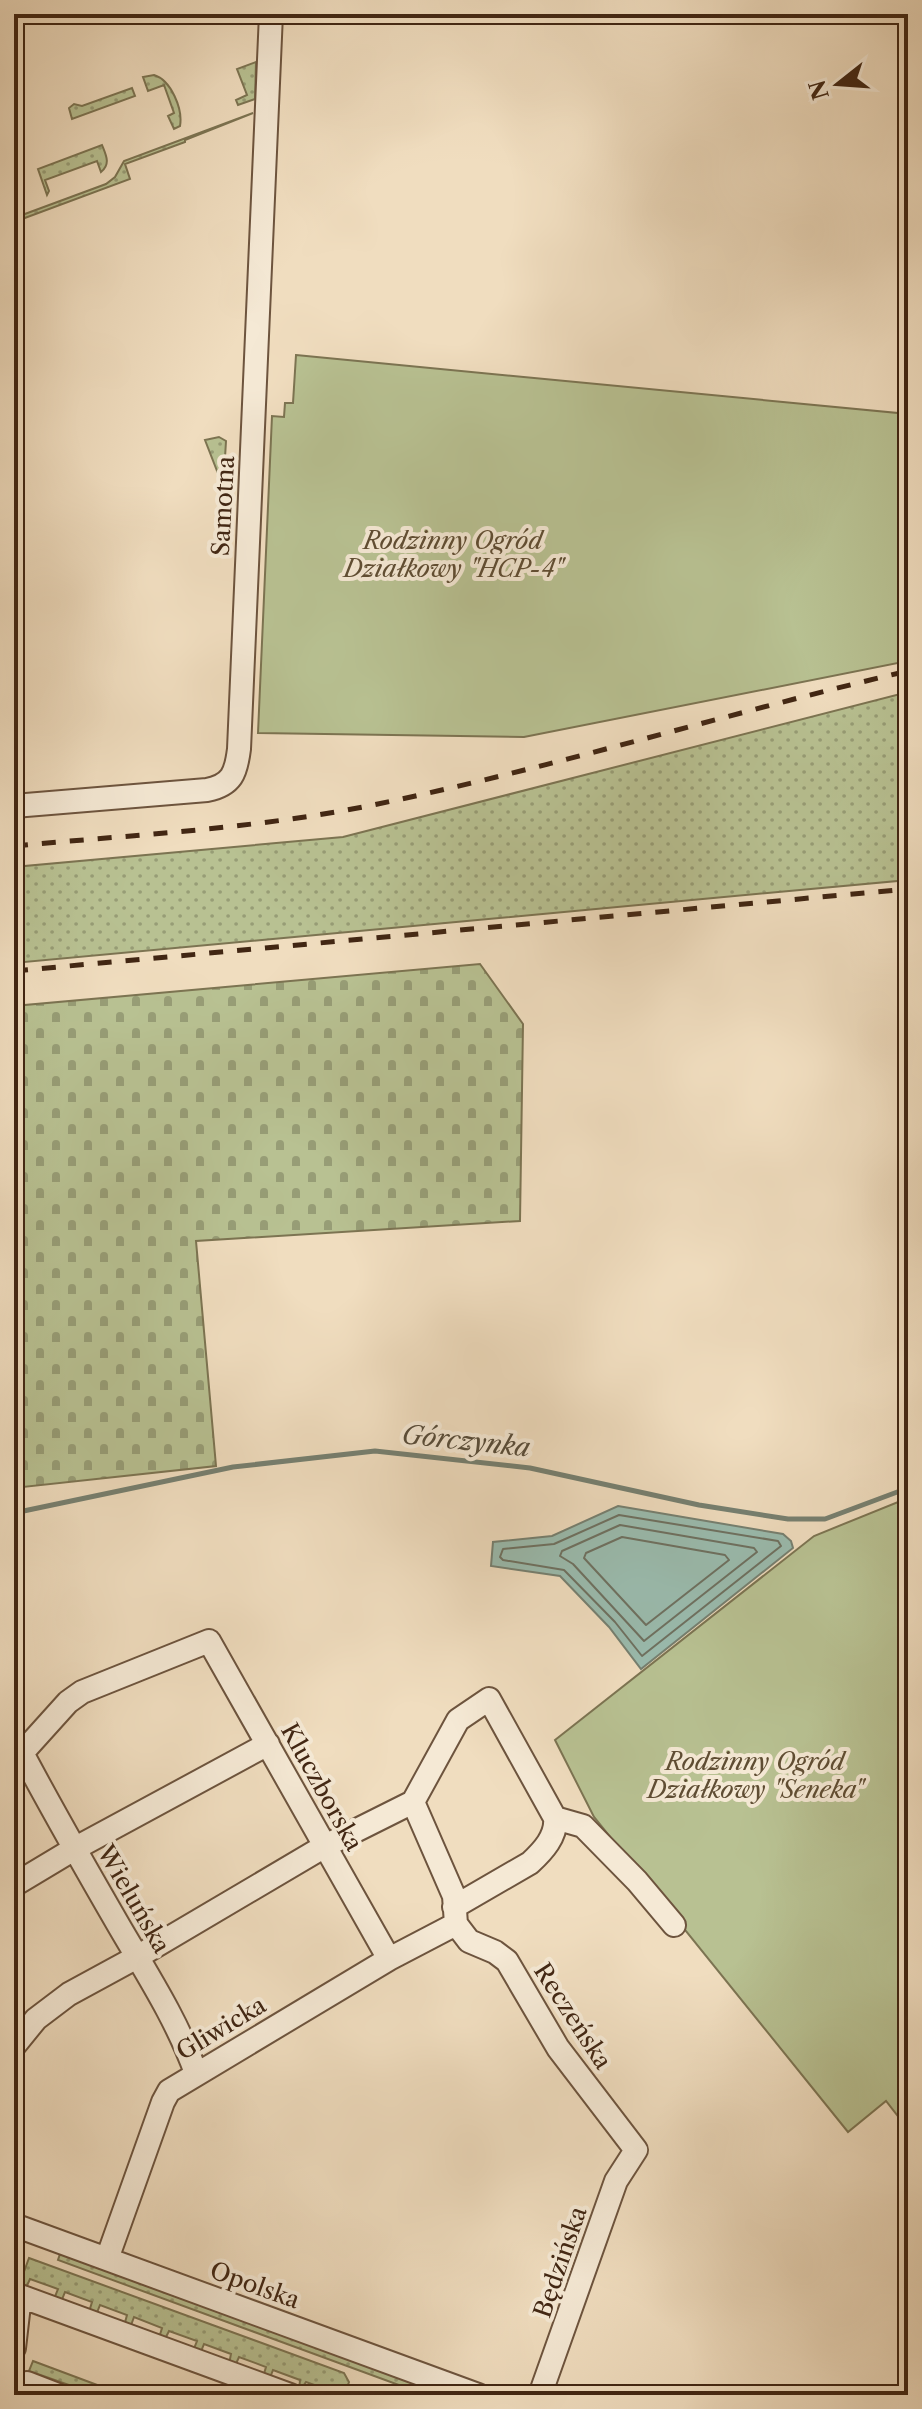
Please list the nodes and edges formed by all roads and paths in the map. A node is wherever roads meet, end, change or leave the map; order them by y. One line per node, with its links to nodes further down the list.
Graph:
1 (271, 14): 2 (street, Samotna)
2 (14, 806)
3 (268, 1744): 4 (street, Kluczborska); 7 (street, Kluczborska); 8 (street)
4 (22, 1753): 8 (street, Wieluńska)
5 (413, 1802): 6 (street); 7 (street); 10 (street)
6 (555, 1818): 10 (street, Gliwicka); 11 (street)
7 (325, 1846): 12 (street); 13 (street, Kluczborska)
8 (74, 1849): 9 (street); 12 (street, Wieluńska)
9 (14, 1885)
10 (455, 1915): 13 (street, Gliwicka); 16 (street, Reczeńska)
11 (674, 1925)
12 (137, 1957): 14 (street); 15 (street, Wieluńska)
13 (389, 1959): 15 (street, Gliwicka)
14 (14, 2046)
15 (196, 2073): 18 (street, Gliwicka)
16 (636, 2150): 24 (street, Będzińska)
17 (14, 2225): 18 (street, Opolska)
18 (107, 2259): 23 (street, Opolska)
19 (14, 2348): 22 (street)
20 (27, 2383): 21 (street)
21 (58, 2395)
22 (290, 2395)
23 (478, 2395)
24 (540, 2395)

